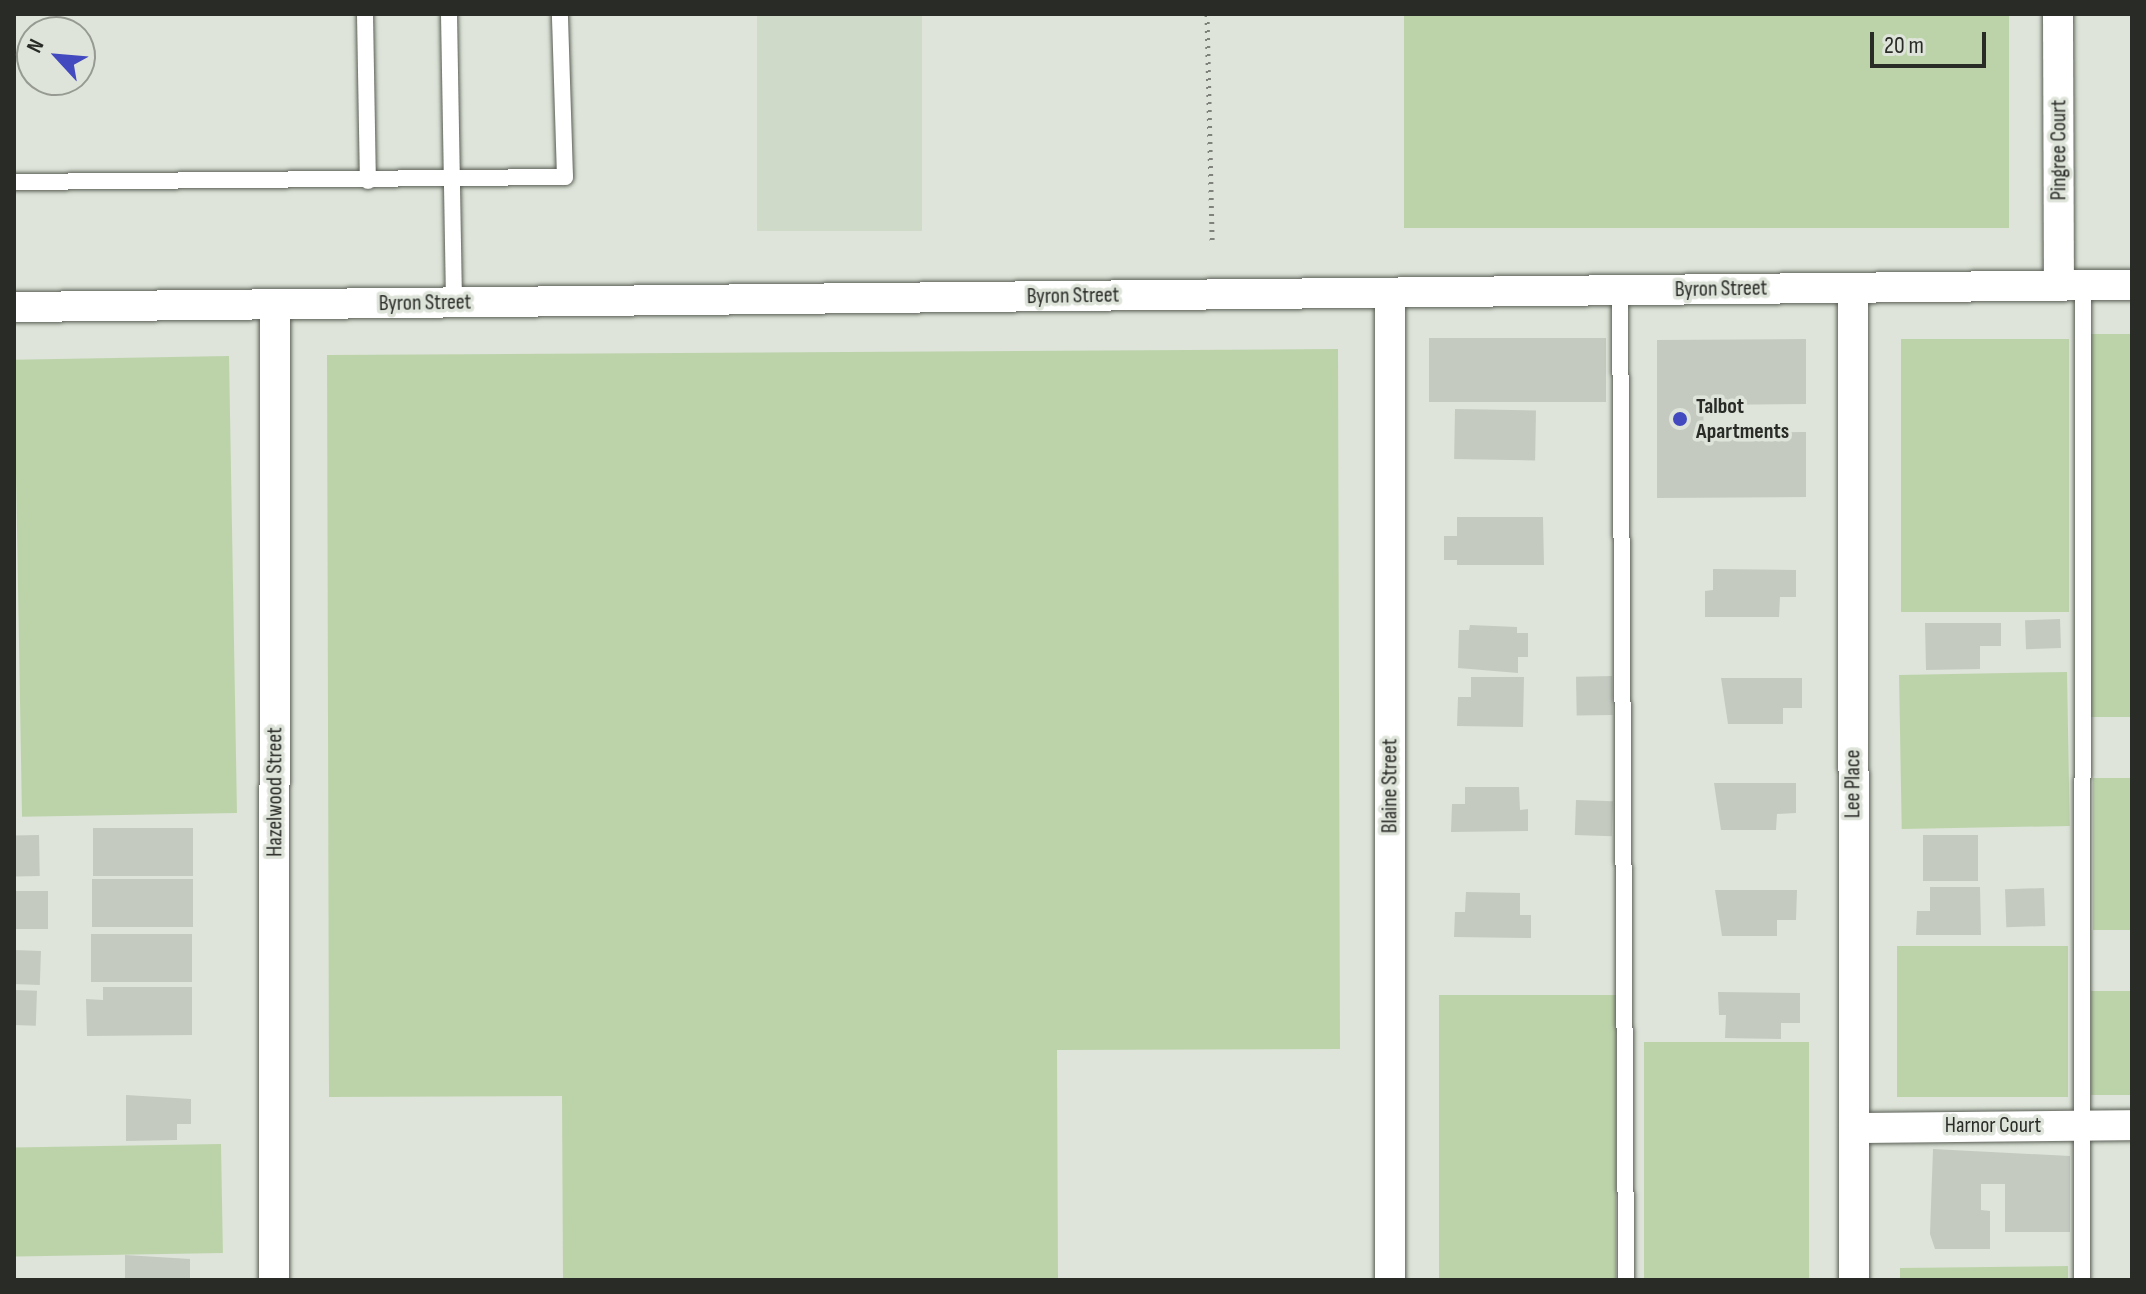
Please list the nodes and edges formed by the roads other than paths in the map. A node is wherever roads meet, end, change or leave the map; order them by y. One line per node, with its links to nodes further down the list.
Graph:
1 (365, 14): 6 (lane)
2 (449, 14): 5 (lane)
3 (560, 14): 5 (lane)
4 (2058, 14): 9 (street, Pingree Court)
5 (452, 180): 6 (lane); 13 (lane)
6 (368, 181): 7 (lane)
7 (14, 182)
8 (2132, 285): 9 (street, Byron Street)
9 (2071, 286): 10 (street, Byron Street); 17 (lane)
10 (1853, 288): 11 (street, Byron Street); 18 (street, Lee Place)
11 (1620, 290): 12 (street, Byron Street); 21 (lane)
12 (1390, 293): 13 (street, Byron Street); 20 (street, Blaine Street)
13 (454, 303): 14 (street, Byron Street)
14 (275, 304): 15 (street, Byron Street); 19 (street, Hazelwood Street)
15 (14, 307)
16 (2132, 1125): 17 (street, Harnor Court)
17 (2081, 1127): 18 (street, Harnor Court); 23 (lane)
18 (1854, 1128): 22 (street, Lee Place)
19 (274, 1280)
20 (1390, 1280)
21 (1626, 1280)
22 (1854, 1280)
23 (2082, 1280)

